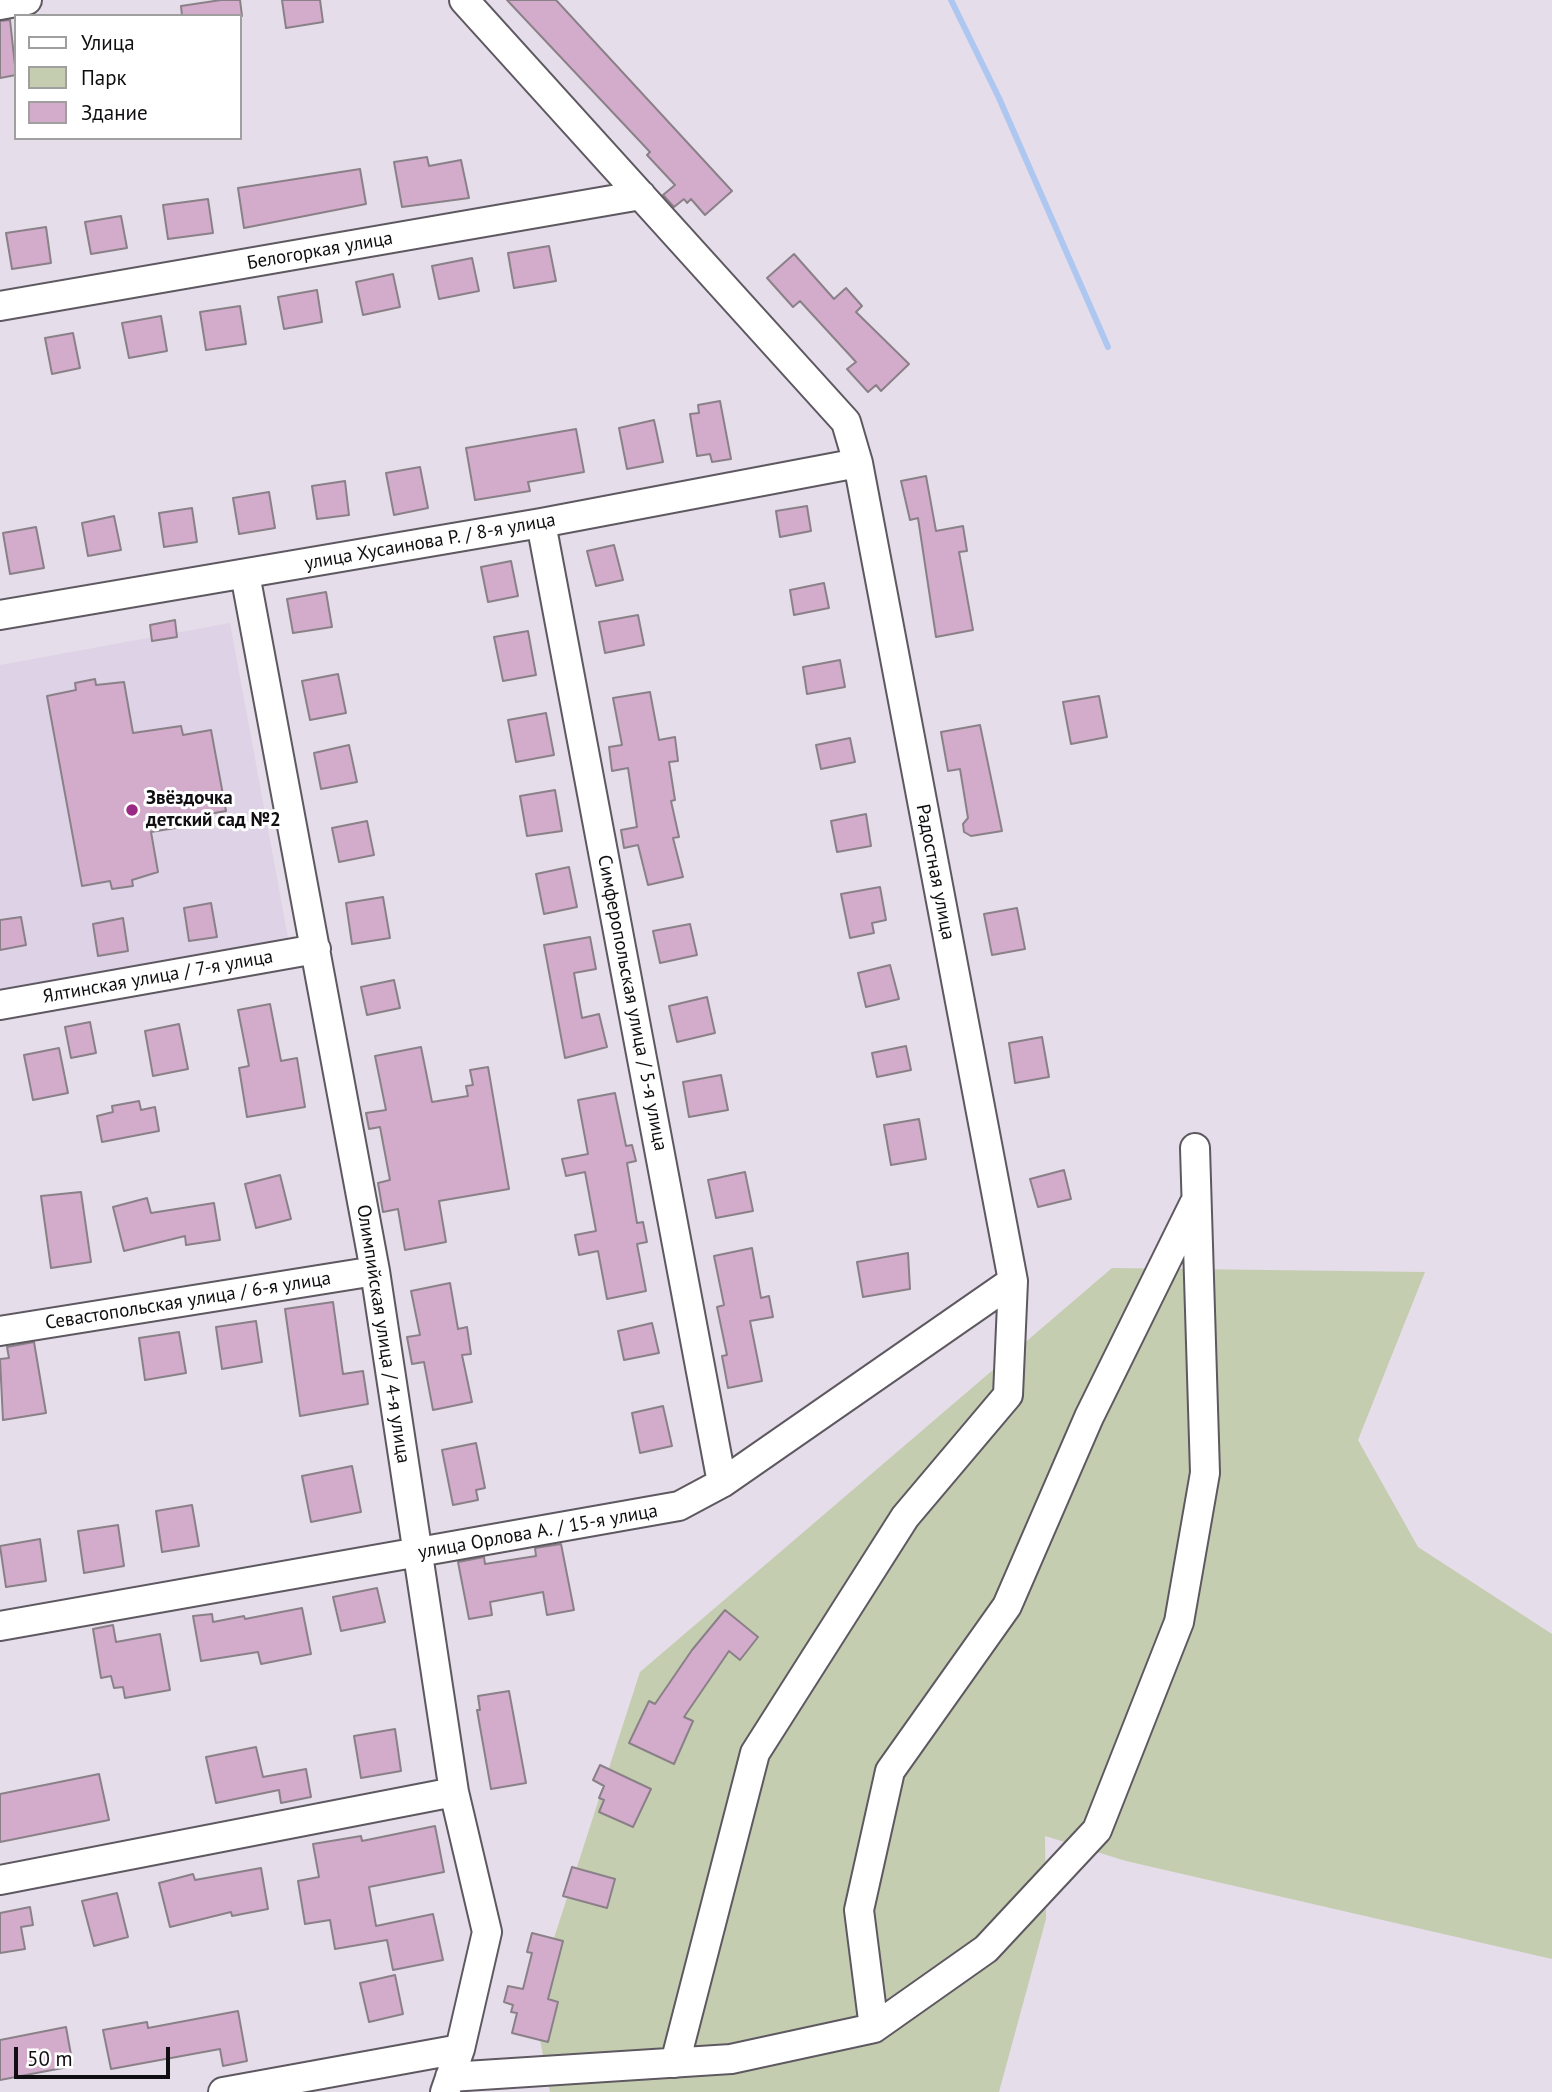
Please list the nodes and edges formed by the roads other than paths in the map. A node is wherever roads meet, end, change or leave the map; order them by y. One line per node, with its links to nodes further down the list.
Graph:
1 (27, 0): 3 (street)
2 (464, 0): 4 (street, Радостная улица)
3 (0, 5)
4 (640, 195): 5 (street, Белогоркая улица); 6 (street, Радостная улица)
5 (0, 306)
6 (858, 463): 7 (street, улица Хусаинова Р. / 8-я улица); 15 (street, Радостная улица)
7 (541, 523): 8 (street, улица Хусаинова Р. / 8-я улица); 17 (street, Симферопольская улица / 5-я улица)
8 (245, 574): 9 (street, улица Хусаинова Р. / 8-я улица); 10 (street, Олимпийская улица / 4-я улица)
9 (0, 615)
10 (316, 949): 11 (street, Ялтинская улица / 7-я улица); 14 (street, Олимпийская улица / 4-я улица)
11 (0, 1005)
12 (1195, 1148): 13 (street)
13 (1196, 1198): 22 (street); 22 (street)
14 (375, 1271): 16 (street, Севастопольская улица / 6-я улица); 18 (street, Олимпийская улица / 4-я улица)
15 (1013, 1281): 17 (street, улица Орлова А. / 15-я улица); 24 (street, Радостная улица)
16 (0, 1331)
17 (722, 1483): 18 (street, улица Орлова А. / 15-я улица)
18 (416, 1555): 19 (street, улица Орлова А. / 15-я улица); 20 (street, Олимпийская улица / 4-я улица)
19 (0, 1626)
20 (454, 1792): 21 (street); 23 (street, Олимпийская улица / 4-я улица)
21 (0, 1880)
22 (874, 2028): 24 (street)
23 (460, 2049): 25 (street, Олимпийская улица / 4-я улица); 26 (street)
24 (675, 2063): 25 (street)
25 (448, 2085)
26 (223, 2092)

